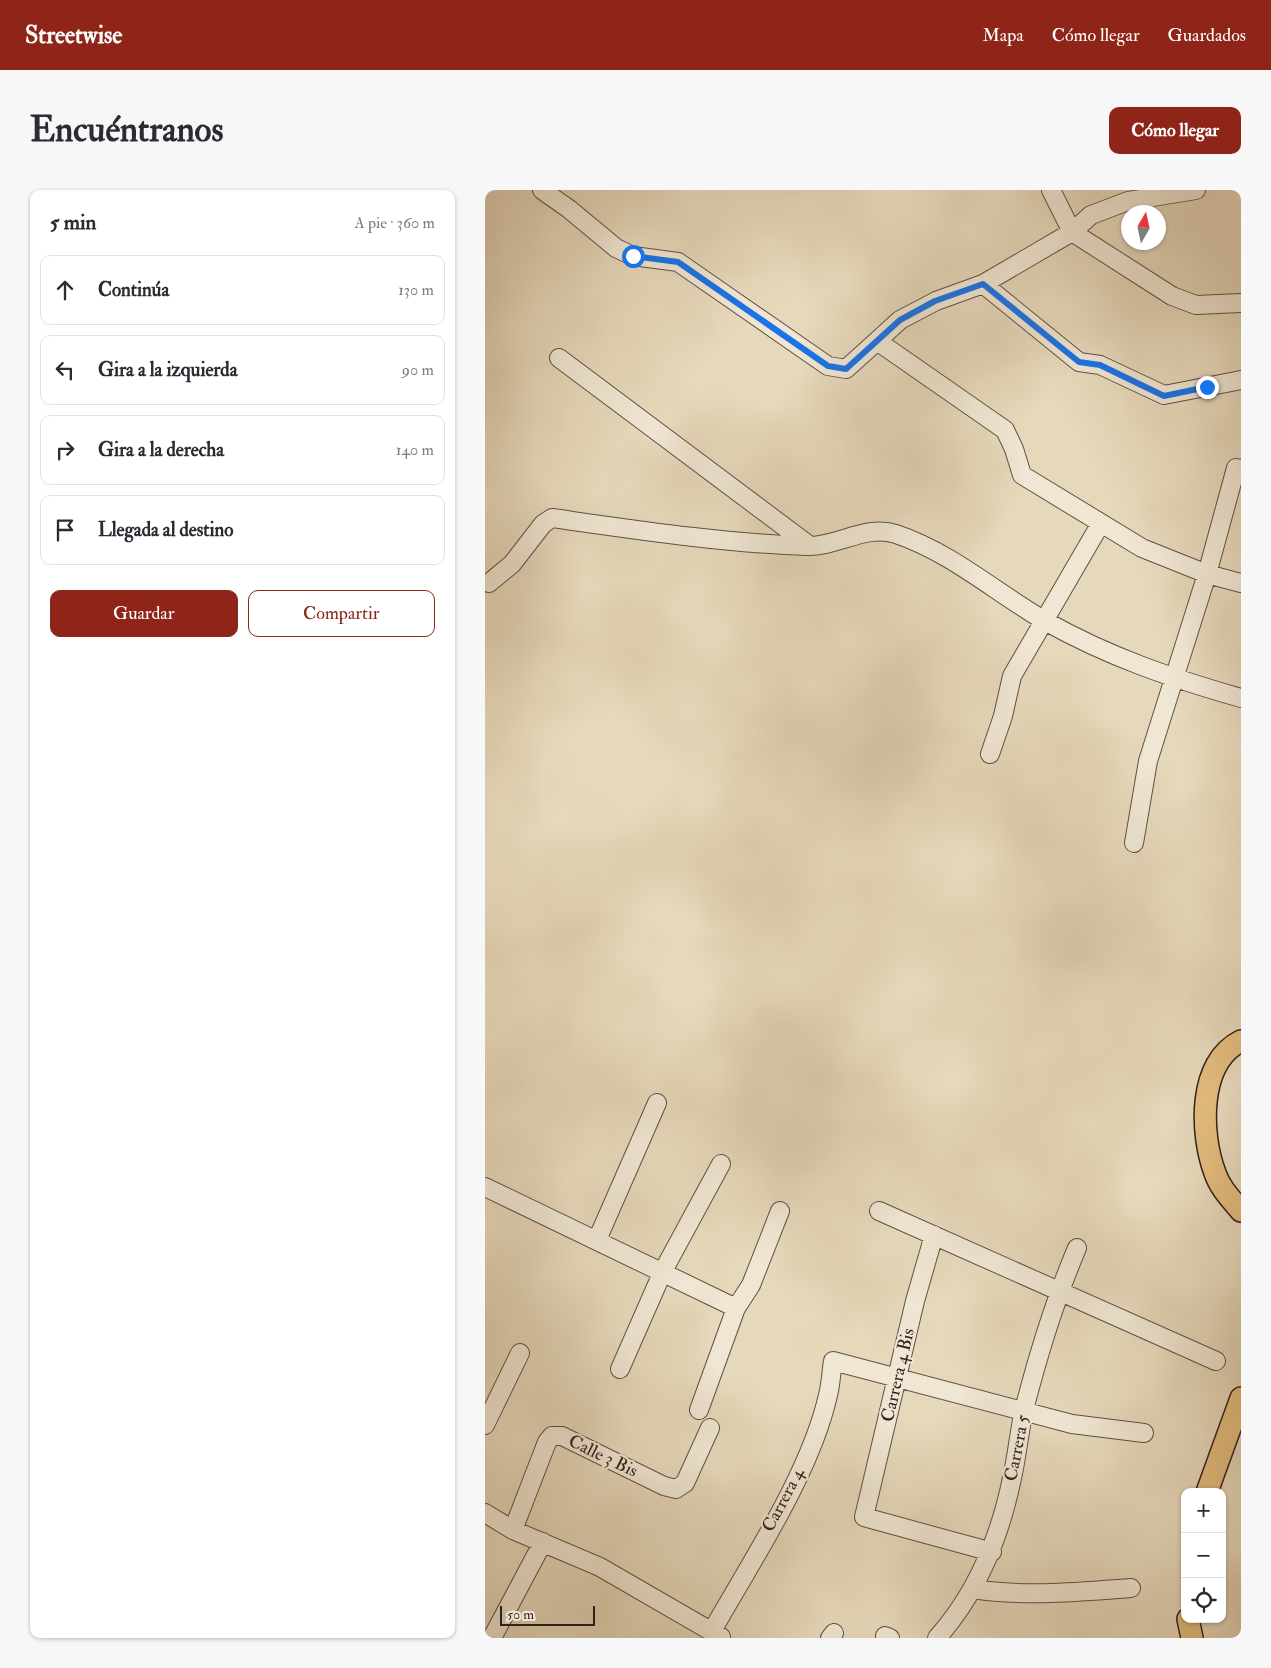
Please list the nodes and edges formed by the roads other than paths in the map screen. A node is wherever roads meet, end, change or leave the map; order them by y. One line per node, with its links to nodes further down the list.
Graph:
1 (542, 190): 7 (street)
2 (1051, 190): 4 (street)
3 (1196, 190): 4 (street)
4 (1073, 232): 5 (street); 6 (street)
5 (983, 284): 7 (street); 9 (street)
6 (1241, 303)
7 (877, 341): 11 (street)
8 (559, 358): 12 (street)
9 (1241, 380)
10 (1241, 469): 13 (street)
11 (1101, 523): 13 (street); 16 (street)
12 (810, 546): 14 (street); 16 (street)
13 (1207, 574): 15 (street); 17 (street)
14 (489, 583)
15 (1241, 583)
16 (1044, 620): 17 (street); 19 (street)
17 (1173, 679): 18 (street); 20 (street)
18 (1241, 698)
19 (990, 754)
20 (1134, 843)
21 (1241, 1040): 27 (main road)
22 (657, 1103): 29 (street)
23 (721, 1164): 31 (street)
24 (485, 1187): 29 (street)
25 (780, 1211): 33 (street)
26 (879, 1211): 28 (street)
27 (1241, 1211)
28 (934, 1235): 32 (street); 37 (street, Carrera 4 Bis)
29 (597, 1240): 31 (street)
30 (1077, 1248): 32 (street, Carrera 5)
31 (663, 1272): 33 (street); 36 (street)
32 (1059, 1291): 35 (street); 40 (street, Carrera 5)
33 (736, 1308): 39 (street)
34 (520, 1353): 41 (street)
35 (1216, 1361)
36 (621, 1369)
37 (898, 1377): 40 (street); 48 (street, Carrera 4 Bis); 52 (street, Carrera 4)
38 (1241, 1398): 44 (main road)
39 (699, 1410)
40 (1024, 1411): 43 (street); 48 (street, Carrera 5)
41 (485, 1425)
42 (709, 1428): 46 (street, Calle 3 Bis)
43 (1144, 1433)
44 (1208, 1488)
45 (485, 1513): 46 (street)
46 (513, 1530): 47 (street)
47 (543, 1542): 52 (street); 53 (street)
48 (992, 1552): 50 (street, Carrera 5)
49 (1131, 1588): 50 (street)
50 (972, 1589): 54 (street, Carrera 5)
51 (1190, 1623): 55 (main road)
52 (717, 1635)
53 (492, 1638)
54 (937, 1638)
55 (1192, 1638)

